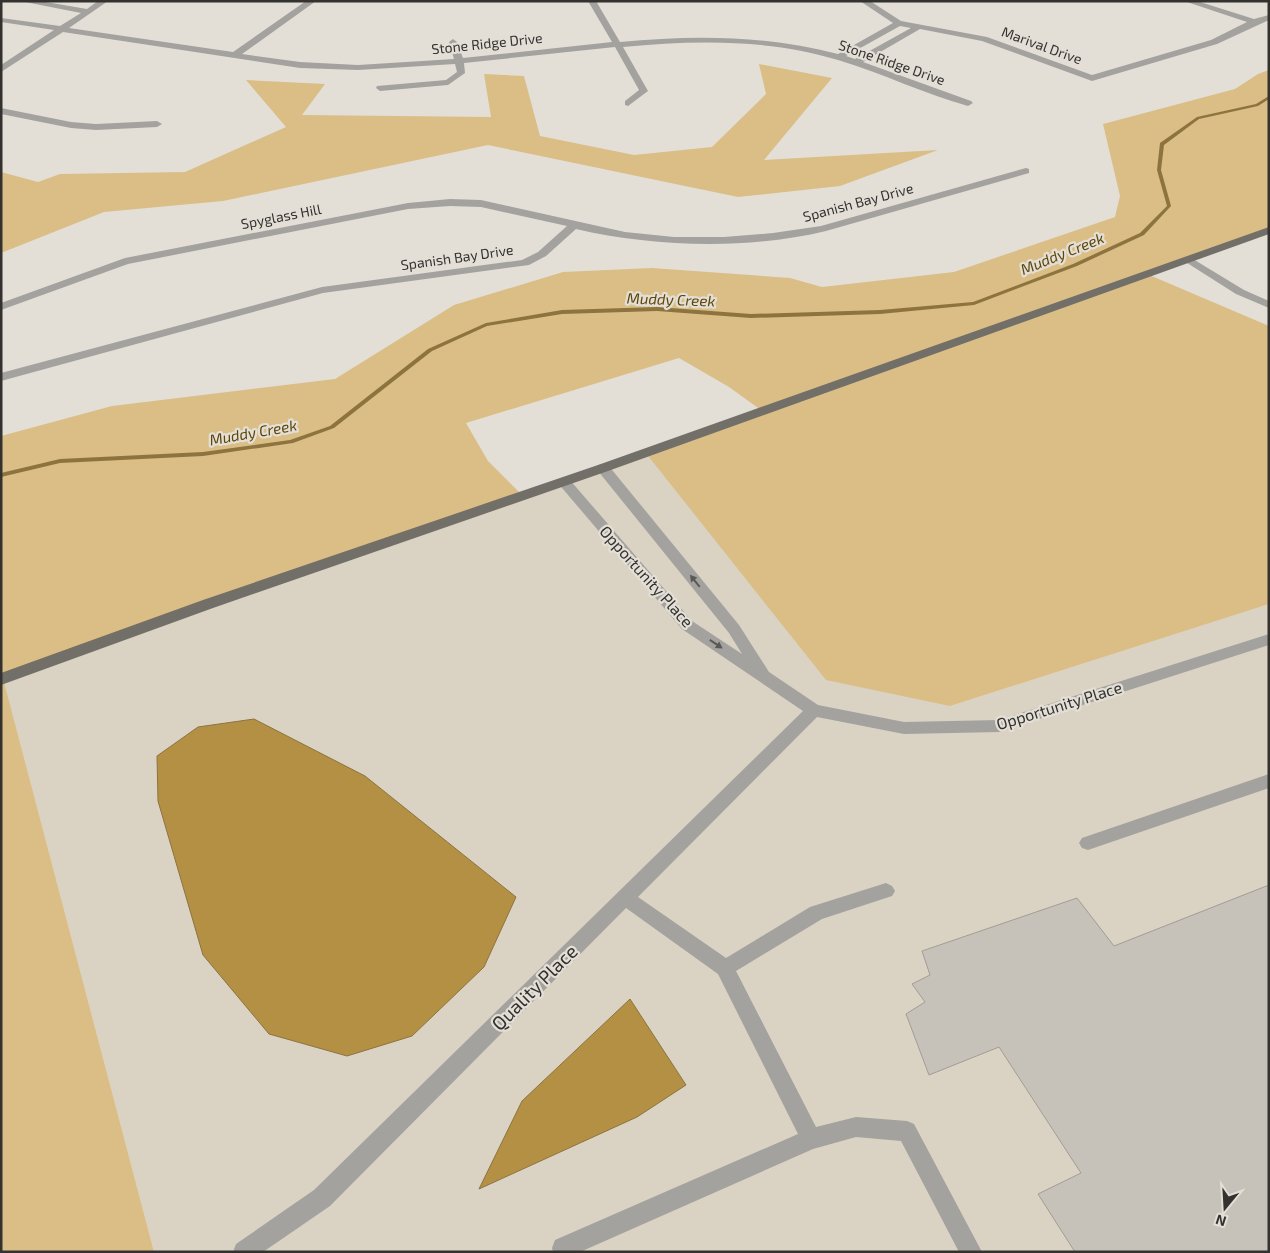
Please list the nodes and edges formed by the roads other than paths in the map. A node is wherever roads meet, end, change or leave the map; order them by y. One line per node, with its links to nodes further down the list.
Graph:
1 (24, 1): 7 (street)
2 (104, 1): 7 (street)
3 (312, 1): 16 (street)
4 (592, 1): 15 (street)
5 (864, 1): 11 (street, Marival Drive)
6 (1188, 1): 10 (street)
7 (86, 11): 13 (street)
8 (1269, 18): 10 (street, Marival Drive)
9 (1, 20): 13 (street, Stone Ridge Drive)
10 (1254, 22): 12 (street, Marival Drive)
11 (899, 23): 12 (street, Marival Drive); 17 (street)
12 (916, 28): 19 (street)
13 (60, 29): 16 (street, Stone Ridge Drive); 20 (street)
14 (453, 42): 18 (street)
15 (618, 45): 17 (street, Stone Ridge Drive); 18 (street, Stone Ridge Drive); 22 (street)
16 (235, 55): 18 (street, Stone Ridge Drive)
17 (839, 57): 19 (street, Stone Ridge Drive)
18 (459, 60): 21 (street)
19 (857, 62): 23 (street, Stone Ridge Drive)
20 (1, 69)
21 (380, 88)
22 (628, 103)
23 (968, 103)
24 (1, 111): 25 (street)
25 (156, 124)
26 (1026, 171): 27 (street, Spanish Bay Drive)
27 (573, 226): 31 (street, Spyglass Hill); 32 (street, Spanish Bay Drive)
28 (1269, 230): 29 (main road)
29 (1188, 259): 30 (street); 33 (main road)
30 (1269, 305)
31 (1, 307)
32 (1, 377)
33 (603, 468): 34 (main road); 37 (street, Opportunity Place, one-way to 33)
34 (564, 482): 36 (main road); 37 (street, Opportunity Place, one-way to 37)
35 (1269, 639): 38 (street, Opportunity Place)
36 (1, 678)
37 (764, 678): 38 (street, Opportunity Place)
38 (814, 710): 42 (street, Quality Place)
39 (1269, 781): 40 (street)
40 (1088, 843)
41 (886, 891): 43 (street)
42 (624, 897): 43 (street); 45 (street, Quality Place)
43 (725, 968): 44 (street)
44 (811, 1139): 46 (street); 47 (street)
45 (244, 1252)
46 (564, 1252)
47 (971, 1252)

